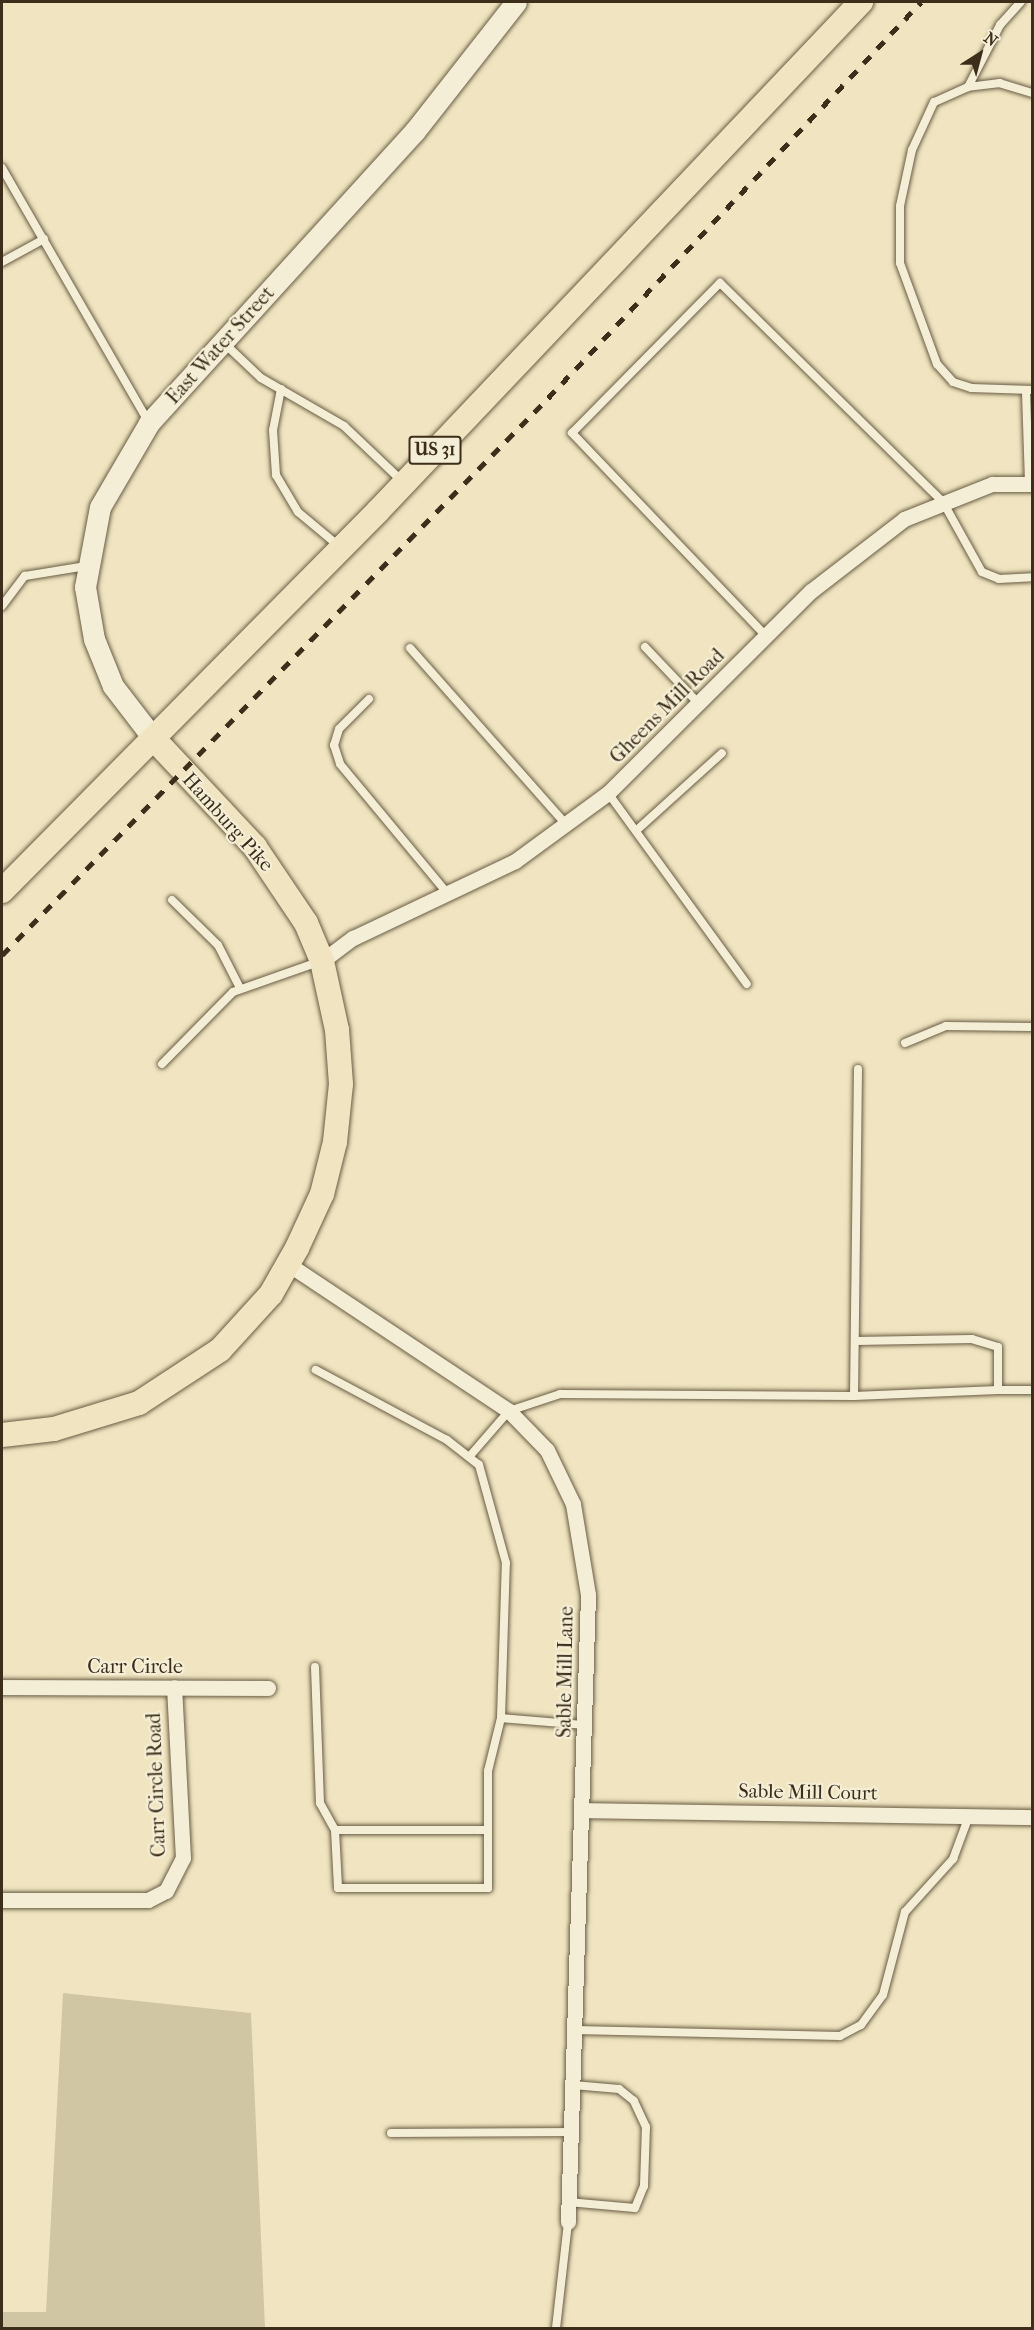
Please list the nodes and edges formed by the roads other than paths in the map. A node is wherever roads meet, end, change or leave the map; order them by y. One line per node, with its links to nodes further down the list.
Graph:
1 (516, 2): 9 (street, East Water Street)
2 (861, 2): 13 (main road, US 31)
3 (1021, 2): 4 (lane)
4 (968, 87): 5 (lane); 11 (lane)
5 (1032, 93)
6 (2, 168): 7 (lane)
7 (44, 239): 8 (lane); 12 (lane)
8 (2, 262)
9 (223, 342): 10 (lane); 12 (street, East Water Street)
10 (281, 389): 13 (lane); 16 (lane)
11 (1029, 391): 14 (lane)
12 (149, 423): 17 (street, East Water Street)
13 (404, 483): 16 (main road, US 31)
14 (1031, 484): 15 (street, Gheens Mill Road)
15 (943, 502): 18 (lane); 20 (street, Gheens Mill Road); 20 (lane)
16 (341, 548): 25 (main road, US 31)
17 (87, 566): 19 (lane); 25 (street, East Water Street)
18 (1032, 577)
19 (2, 606)
20 (766, 636): 24 (street, Gheens Mill Road)
21 (645, 647): 24 (lane)
22 (410, 648): 28 (lane)
23 (369, 699): 31 (lane)
24 (699, 704): 27 (street, Gheens Mill Road)
25 (153, 738): 30 (main road, US 31); 33 (main road, Hamburg Pike)
26 (722, 753): 29 (lane)
27 (608, 793): 28 (street, Gheens Mill Road); 29 (lane)
28 (564, 822): 31 (street, Gheens Mill Road)
29 (638, 829): 34 (lane)
30 (2, 891)
31 (448, 895): 33 (street, Gheens Mill Road)
32 (172, 900): 35 (lane)
33 (322, 960): 35 (lane); 40 (main road, Hamburg Pike)
34 (747, 984)
35 (240, 988): 38 (lane)
36 (1032, 1027): 37 (lane)
37 (905, 1043)
38 (162, 1064)
39 (858, 1069): 41 (lane)
40 (288, 1264): 46 (street, Sable Mill Lane); 47 (main road, Hamburg Pike)
41 (855, 1341): 43 (lane); 45 (lane)
42 (316, 1370): 48 (lane)
43 (998, 1390): 44 (lane); 45 (lane)
44 (1032, 1390)
45 (854, 1396): 46 (lane)
46 (509, 1411): 48 (lane); 54 (street, Sable Mill Lane)
47 (2, 1435)
48 (469, 1457): 53 (lane)
49 (315, 1667): 58 (lane)
50 (2, 1687): 51 (street, Carr Circle)
51 (174, 1687): 52 (street, Carr Circle); 60 (street, Carr Circle Road)
52 (267, 1688)
53 (501, 1719): 54 (lane); 59 (lane)
54 (585, 1725): 55 (street, Sable Mill Lane)
55 (583, 1810): 56 (street, Sable Mill Court); 61 (street, Sable Mill Lane)
56 (969, 1816): 57 (street, Sable Mill Court); 61 (lane)
57 (1032, 1816)
58 (334, 1830): 59 (lane); 59 (lane)
59 (488, 1830)
60 (2, 1900)
61 (575, 2031): 62 (street, Sable Mill Lane)
62 (573, 2085): 63 (street, Sable Mill Lane); 65 (lane)
63 (571, 2132): 64 (lane); 65 (street, Sable Mill Lane)
64 (391, 2133)
65 (568, 2202): 66 (street, Sable Mill Lane)
66 (567, 2222): 67 (lane)
67 (556, 2328)

